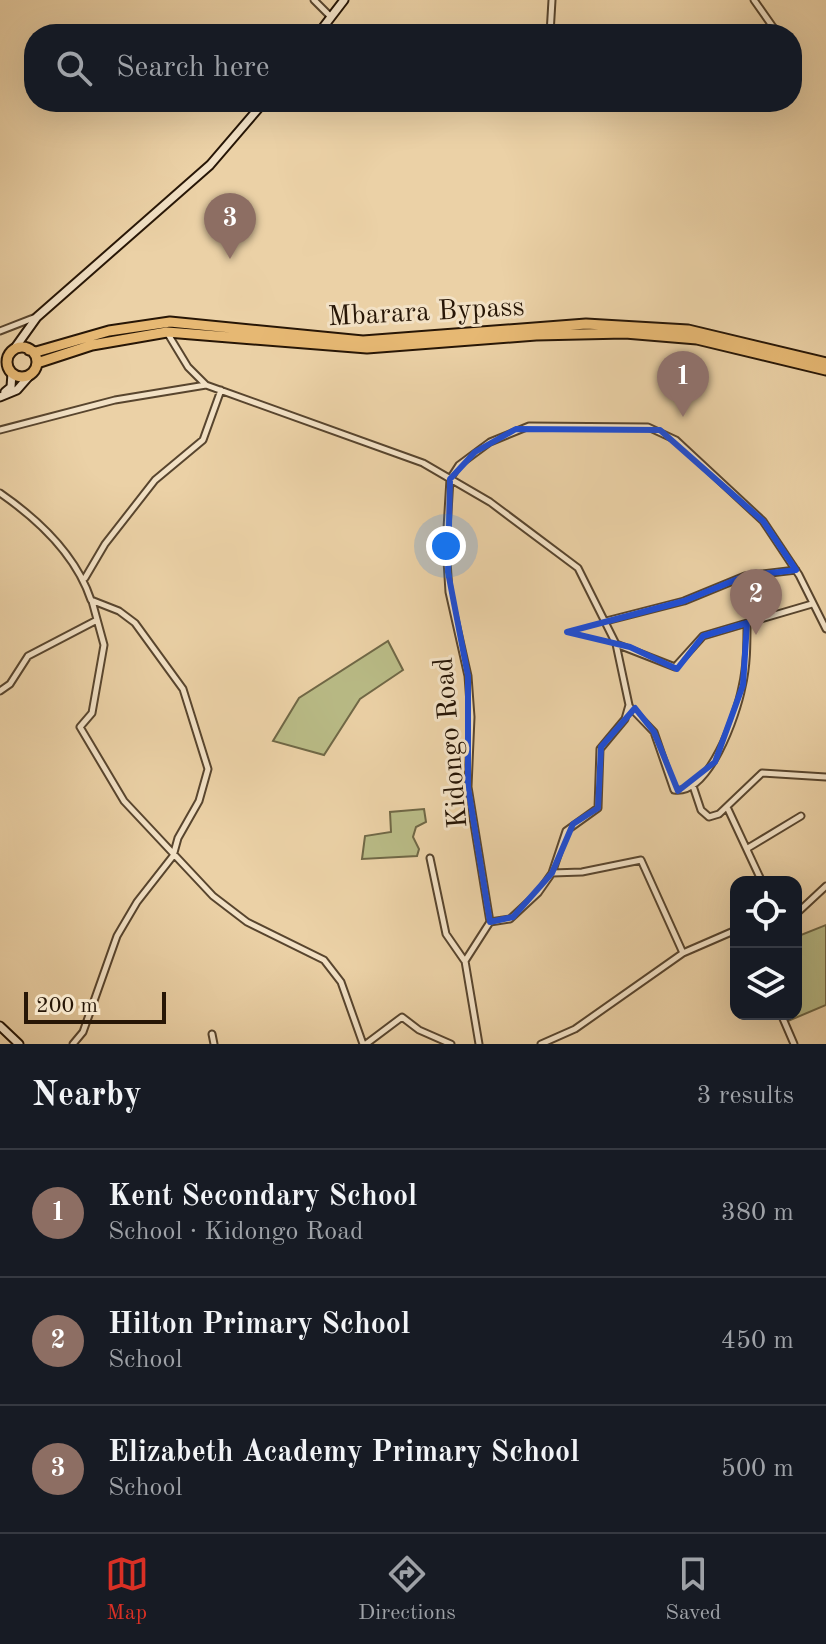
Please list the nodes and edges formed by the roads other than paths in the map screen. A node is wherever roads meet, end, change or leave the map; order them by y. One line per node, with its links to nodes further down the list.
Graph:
1 (314, 0): 5 (street)
2 (344, 0): 5 (main road)
3 (552, 0): 7 (street)
4 (754, 0): 8 (street)
5 (332, 18): 6 (main road)
6 (327, 24)
7 (551, 24)
8 (771, 24)
9 (255, 112): 10 (main road)
10 (37, 317): 11 (main road); 12 (street)
11 (31, 325): 14 (main road); 15 (main road)
12 (0, 331)
13 (167, 332): 16 (highway, Mbarara Bypass); 18 (highway, Mbarara Bypass); 22 (street)
14 (29, 350): 15 (highway); 16 (highway); 17 (highway, Mbarara Bypass)
15 (7, 356): 19 (highway)
16 (37, 363): 20 (highway)
17 (826, 363)
18 (826, 370)
19 (12, 373): 20 (highway); 21 (highway); 24 (main road)
20 (31, 374): 24 (main road)
21 (0, 375)
22 (206, 385): 23 (street); 25 (street)
23 (221, 390): 26 (street); 29 (street)
24 (0, 396)
25 (0, 430)
26 (450, 479): 28 (street); 33 (street); 50 (street, Kidongo Road)
27 (0, 493): 29 (street)
28 (796, 570): 31 (street); 33 (street)
29 (84, 579): 30 (street)
30 (91, 600): 32 (street); 44 (street)
31 (812, 604): 34 (street); 35 (street)
32 (97, 620): 37 (street); 44 (street)
33 (606, 621): 36 (street)
34 (747, 623): 36 (street); 40 (street)
35 (826, 629)
36 (616, 644): 38 (street)
37 (0, 691)
38 (629, 705): 40 (street); 46 (street)
39 (826, 777): 41 (street)
40 (692, 783): 41 (street)
41 (727, 806): 43 (street)
42 (801, 816): 43 (street)
43 (748, 848): 47 (street)
44 (173, 856): 58 (street); 60 (street)
45 (430, 858): 53 (street)
46 (552, 873): 50 (street); 52 (street)
47 (760, 876)
48 (826, 886): 49 (street)
49 (802, 908)
50 (490, 922): 53 (street)
51 (730, 933): 52 (street)
52 (683, 953): 63 (street)
53 (465, 961): 62 (street)
54 (784, 1020): 64 (street)
55 (0, 1026): 57 (main road)
56 (212, 1034): 59 (street)
57 (19, 1044)
58 (73, 1044)
59 (214, 1044)
60 (364, 1044): 61 (street)
61 (451, 1044)
62 (479, 1044)
63 (544, 1044)
64 (794, 1044)

